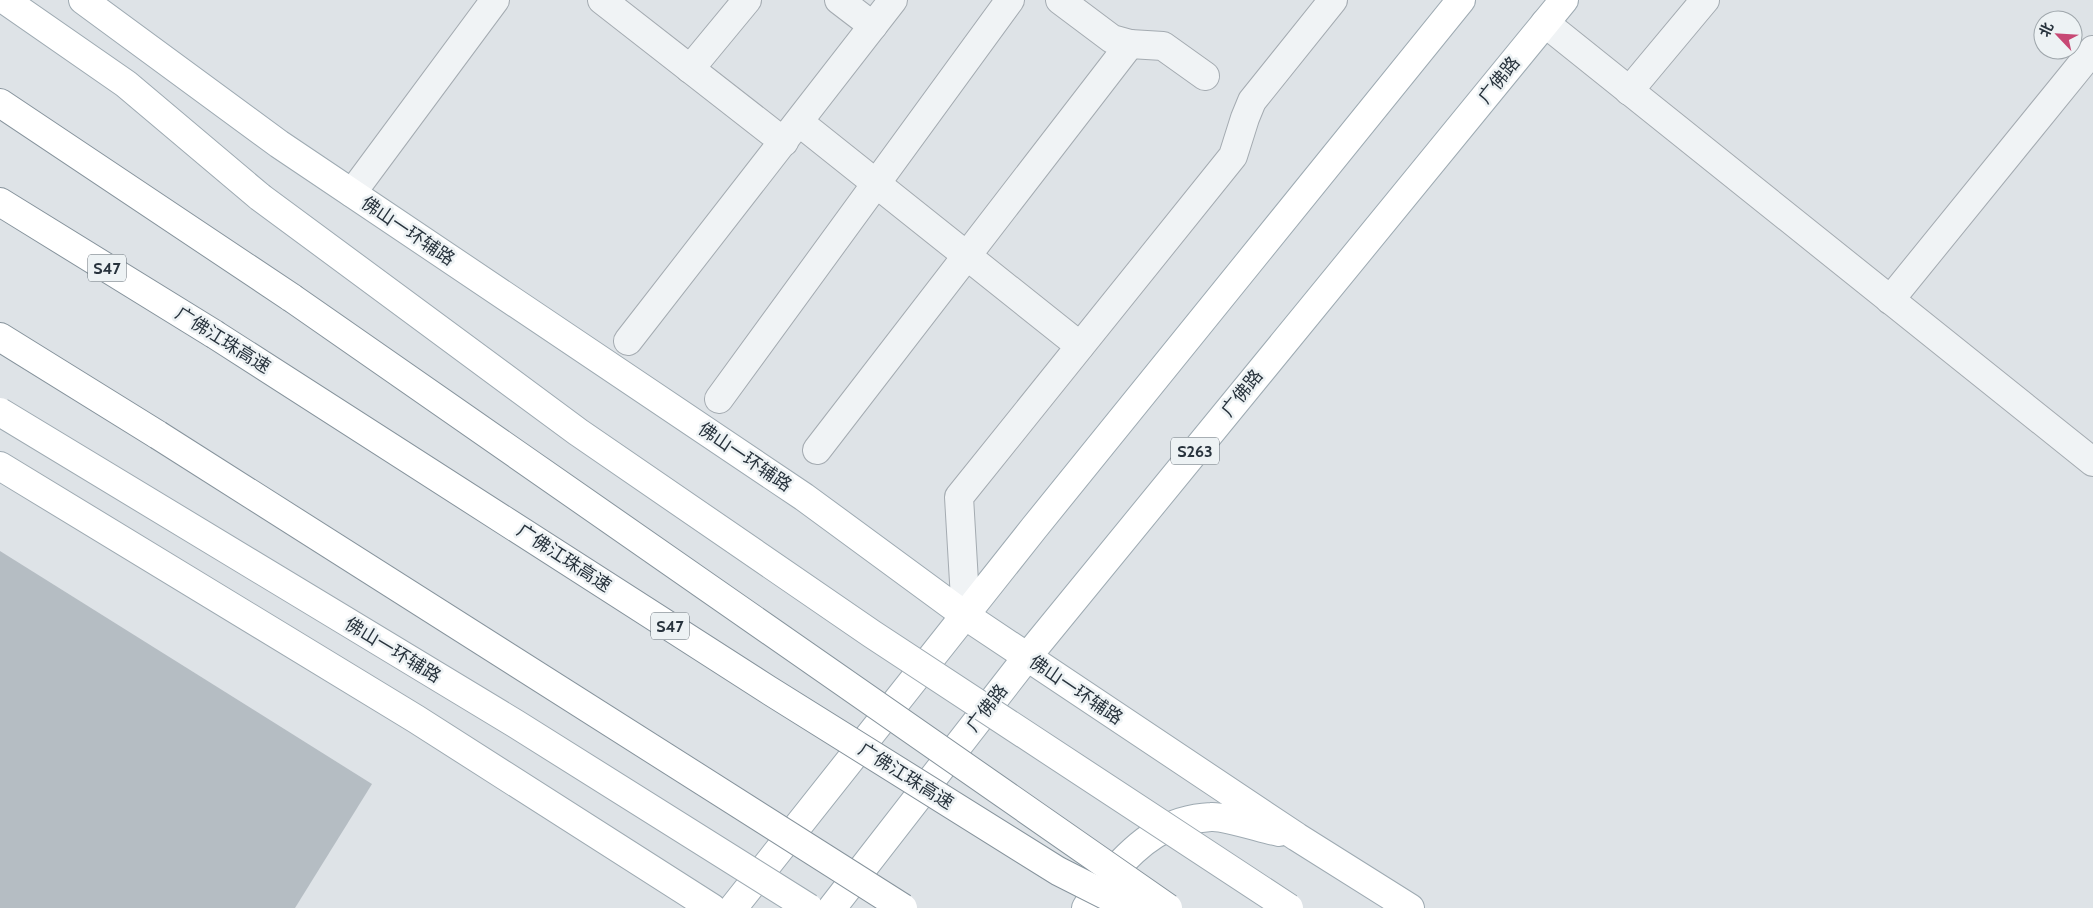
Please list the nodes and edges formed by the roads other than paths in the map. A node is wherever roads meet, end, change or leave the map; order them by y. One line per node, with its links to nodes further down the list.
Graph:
1 (5, 0): 47 (main road, bridge)
2 (83, 0): 24 (main road, 佛山一环辅路)
3 (495, 0): 24 (street)
4 (747, 0): 18 (street)
5 (839, 0): 15 (street)
6 (893, 0): 15 (street)
7 (1010, 0): 23 (street)
8 (1060, 0): 16 (street)
9 (1333, 0): 30 (street)
10 (1461, 0): 36 (main road)
11 (1564, 0): 14 (main road, 广佛路 / S263)
12 (1705, 0): 20 (street)
13 (611, 3): 18 (street)
14 (1545, 23): 20 (street); 37 (main road, 广佛路 / S263)
15 (873, 26): 22 (street)
16 (1130, 44): 19 (street); 26 (street)
17 (2093, 50): 27 (street)
18 (690, 69): 22 (street)
19 (1205, 76)
20 (1629, 91): 27 (street)
21 (0, 102): 46 (main road, bridge)
22 (792, 132): 23 (street); 29 (street)
23 (876, 184): 26 (street); 31 (street)
24 (352, 193): 36 (main road, 佛山一环辅路)
25 (0, 202): 45 (main road, 广佛江珠高速 / S47, bridge)
26 (967, 256): 30 (street); 33 (street)
27 (1890, 300): 34 (street)
28 (0, 337): 43 (main road, bridge)
29 (628, 341)
30 (1080, 346): 36 (street)
31 (719, 399)
32 (0, 412): 41 (main road, 佛山一环辅路, bridge)
33 (817, 450)
34 (2093, 462)
35 (0, 466): 39 (main road)
36 (966, 616): 37 (main road, 佛山一环辅路); 40 (main road)
37 (1027, 657): 38 (main road, 佛山一环辅路); 42 (main road, 广佛路 / S263)
38 (1297, 837): 44 (main road); 48 (main road, 佛山一环辅路)
39 (712, 908)
40 (734, 908)
41 (809, 908)
42 (832, 908)
43 (903, 908)
44 (1086, 908)
45 (1131, 908)
46 (1168, 908)
47 (1289, 908)
48 (1410, 908)

